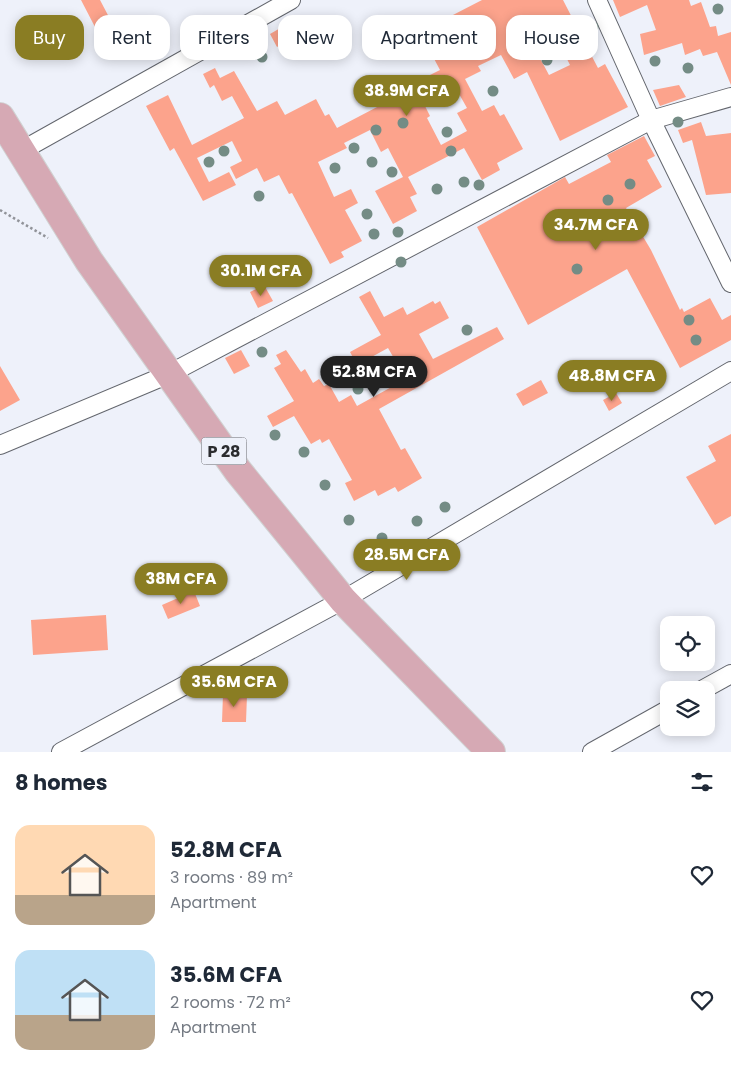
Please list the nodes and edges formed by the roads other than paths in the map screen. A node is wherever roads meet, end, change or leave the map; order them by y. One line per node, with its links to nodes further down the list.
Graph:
1 (291, 0): 6 (street)
2 (597, 0): 5 (street)
3 (731, 96): 5 (street)
4 (0, 117): 6 (main road, P 28)
5 (651, 120): 7 (street); 9 (street)
6 (21, 151): 9 (main road, P 28)
7 (731, 284)
8 (731, 371): 11 (street)
9 (169, 374): 10 (street); 11 (main road, P 28)
10 (0, 445)
11 (343, 600): 15 (street); 16 (main road, P 28)
12 (731, 674): 13 (street)
13 (715, 683)
14 (660, 714): 17 (street)
15 (61, 752)
16 (491, 752)
17 (592, 752)

